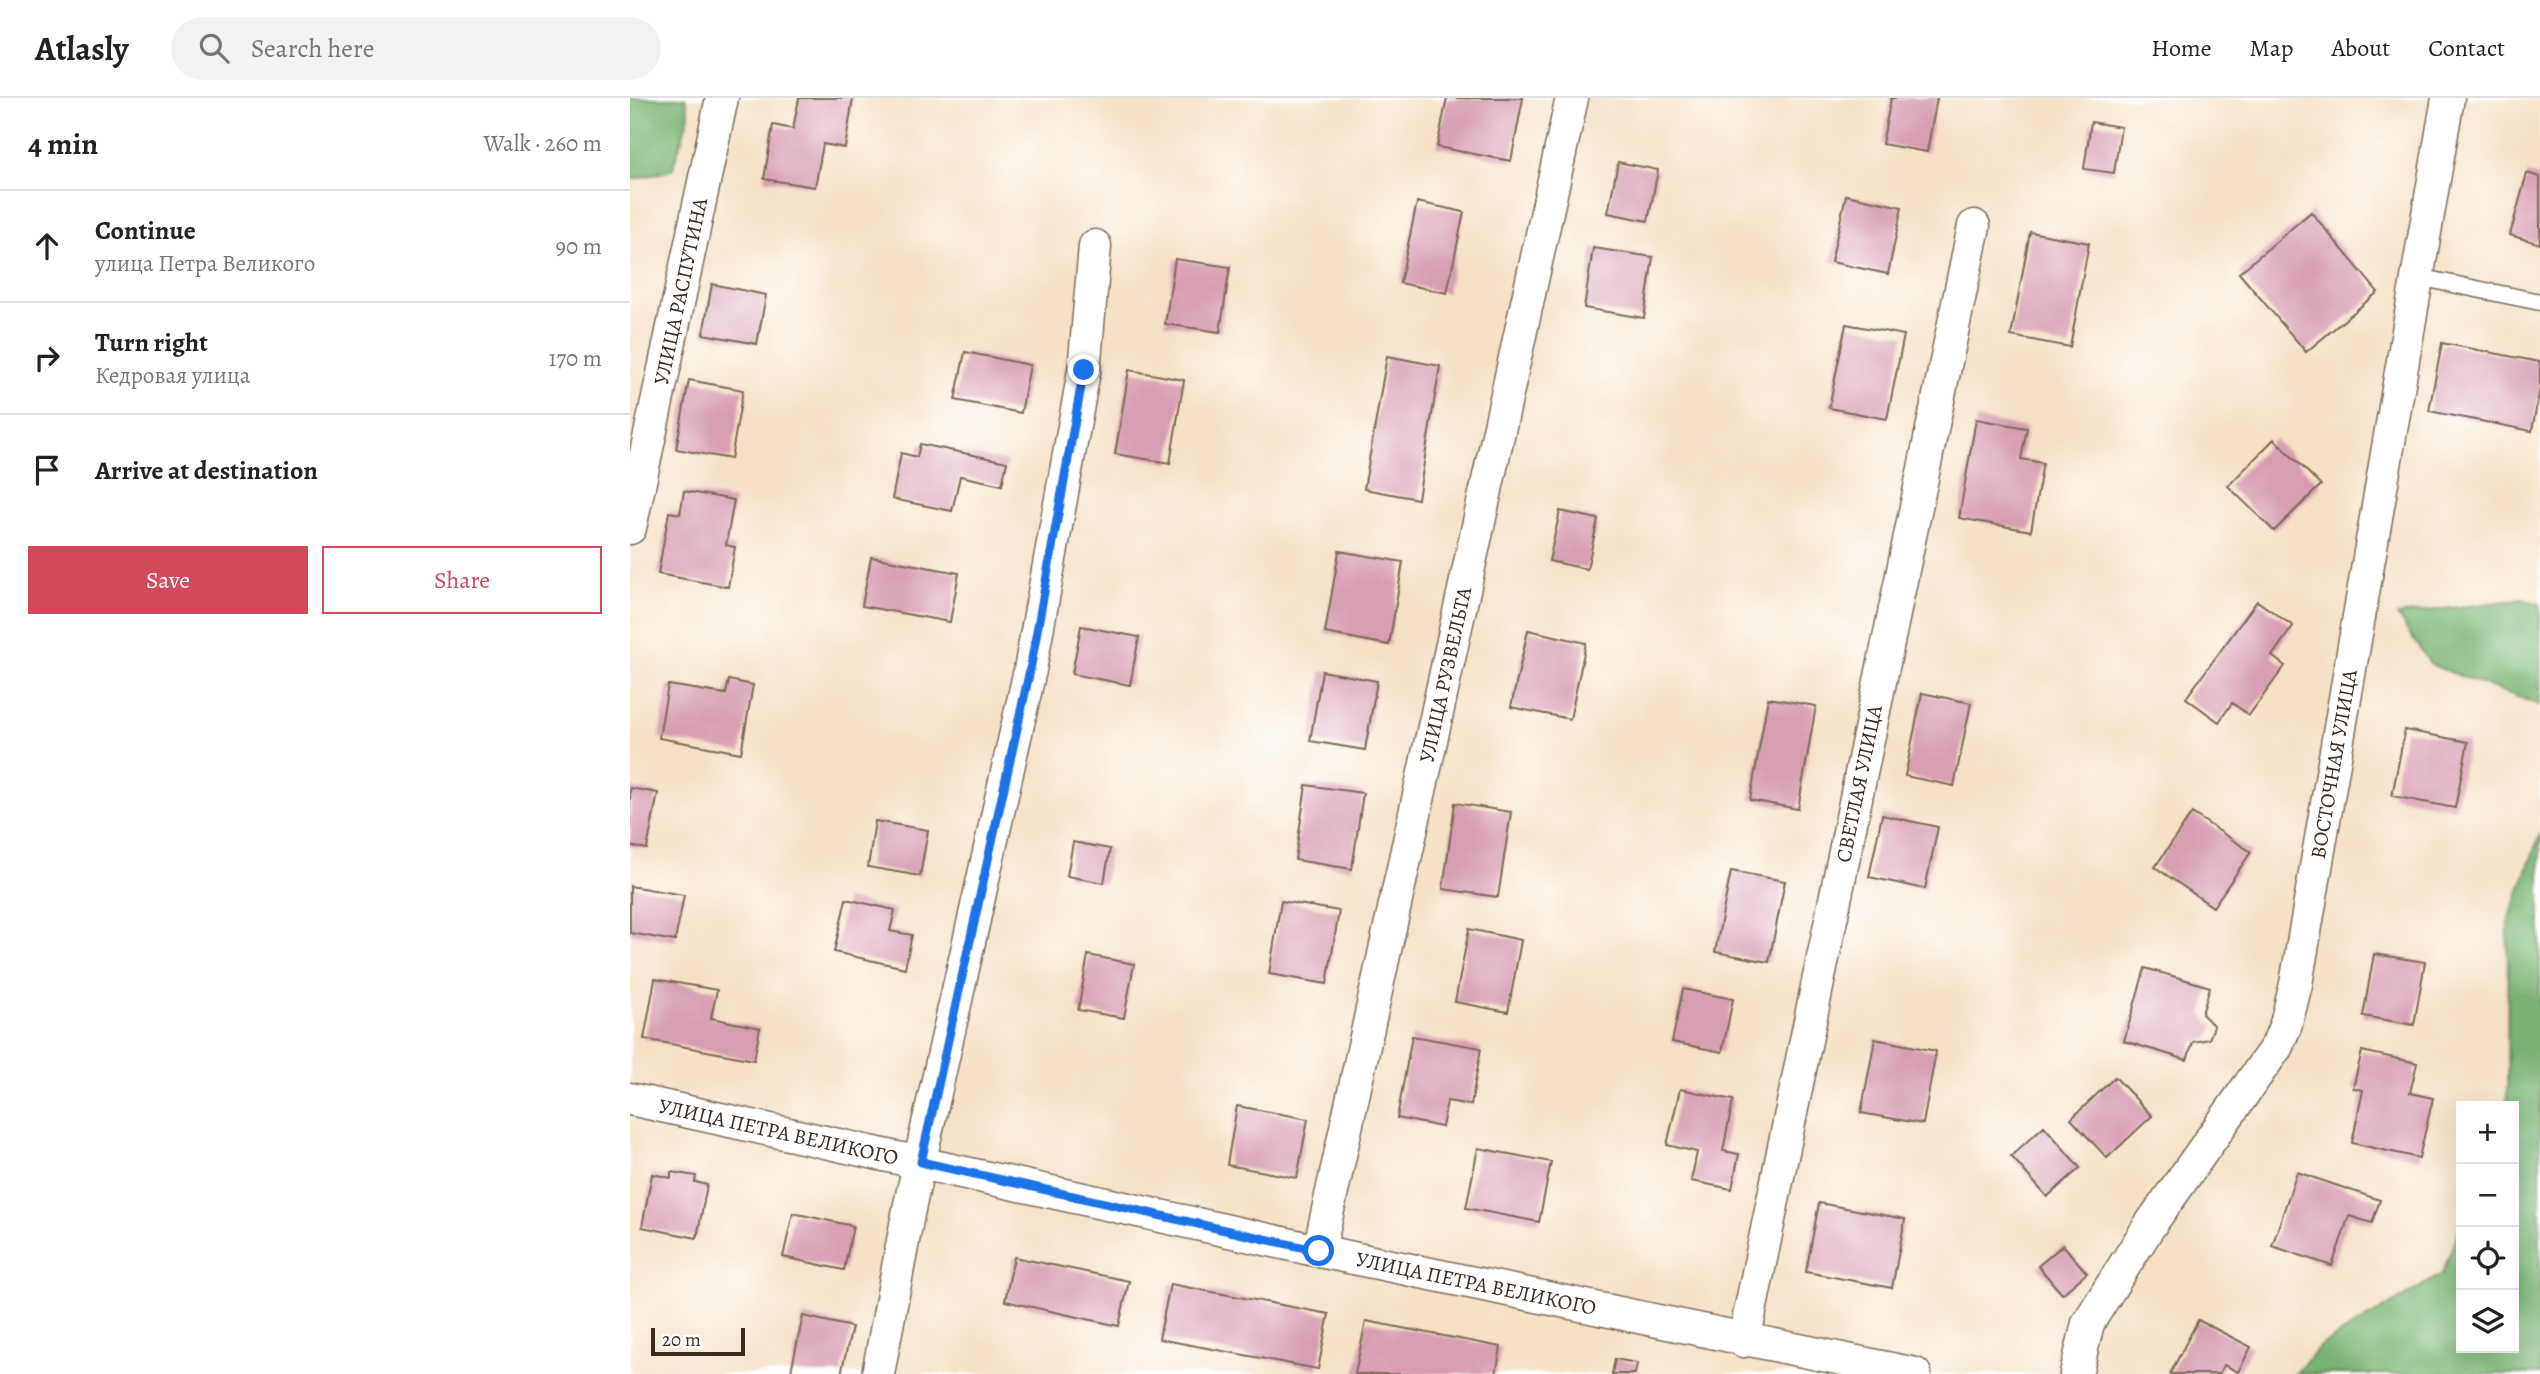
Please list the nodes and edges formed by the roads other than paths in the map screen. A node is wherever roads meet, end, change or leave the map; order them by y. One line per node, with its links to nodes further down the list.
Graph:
1 (722, 98): 8 (street, УЛИЦА РАСПУТИНА)
2 (1572, 98): 11 (street, УЛИЦА РУЗВЕЛЬТА)
3 (2448, 98): 6 (street, ВОСТОЧНАЯ УЛИЦА)
4 (1973, 226): 12 (street, СВЕТЛАЯ УЛИЦА)
5 (1095, 246): 10 (street)
6 (2418, 277): 7 (lane); 15 (street, ВОСТОЧНАЯ УЛИЦА)
7 (2540, 302)
8 (630, 527)
9 (630, 1100): 10 (street, УЛИЦА ПЕТРА ВЕЛИКОГО)
10 (921, 1162): 11 (street, УЛИЦА ПЕТРА ВЕЛИКОГО); 13 (street)
11 (1319, 1251): 12 (street, УЛИЦА ПЕТРА ВЕЛИКОГО)
12 (1744, 1341): 14 (street, УЛИЦА ПЕТРА ВЕЛИКОГО)
13 (878, 1374)
14 (1915, 1374)
15 (2076, 1374)

